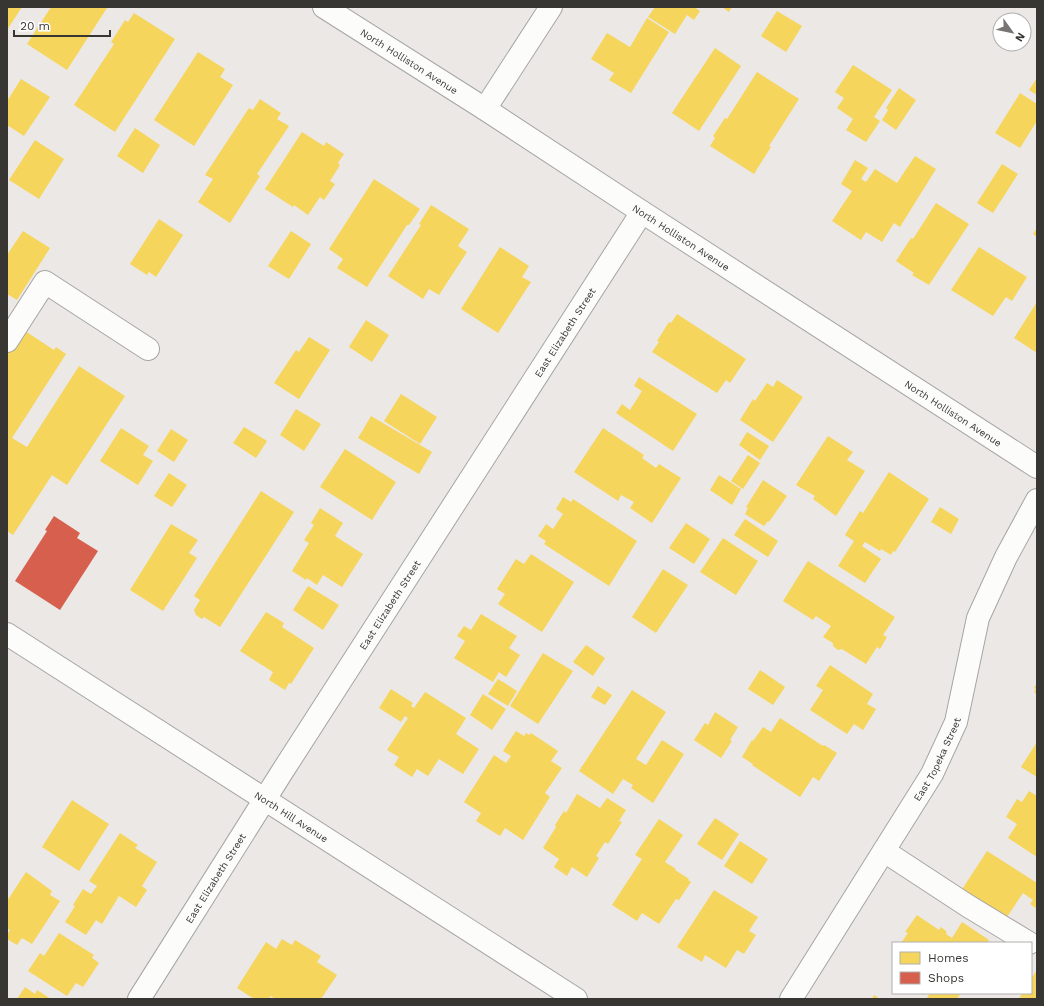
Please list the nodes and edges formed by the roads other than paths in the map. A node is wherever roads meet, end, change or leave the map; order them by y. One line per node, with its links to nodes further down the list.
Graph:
1 (324, 7): 3 (street, North Holliston Avenue)
2 (551, 7): 3 (street)
3 (485, 109): 4 (street, North Holliston Avenue)
4 (642, 212): 7 (street, North Holliston Avenue); 10 (street, East Elizabeth Street)
5 (7, 341): 6 (street)
6 (148, 349)
7 (1037, 467)
8 (1037, 500): 11 (street, East Topeka Street)
9 (7, 634): 10 (street, North Hill Avenue)
10 (265, 800): 13 (street, East Elizabeth Street); 14 (street, North Hill Avenue)
11 (884, 851): 12 (street); 15 (street, East Topeka Street)
12 (1027, 942)
13 (139, 999)
14 (576, 999)
15 (791, 999)

